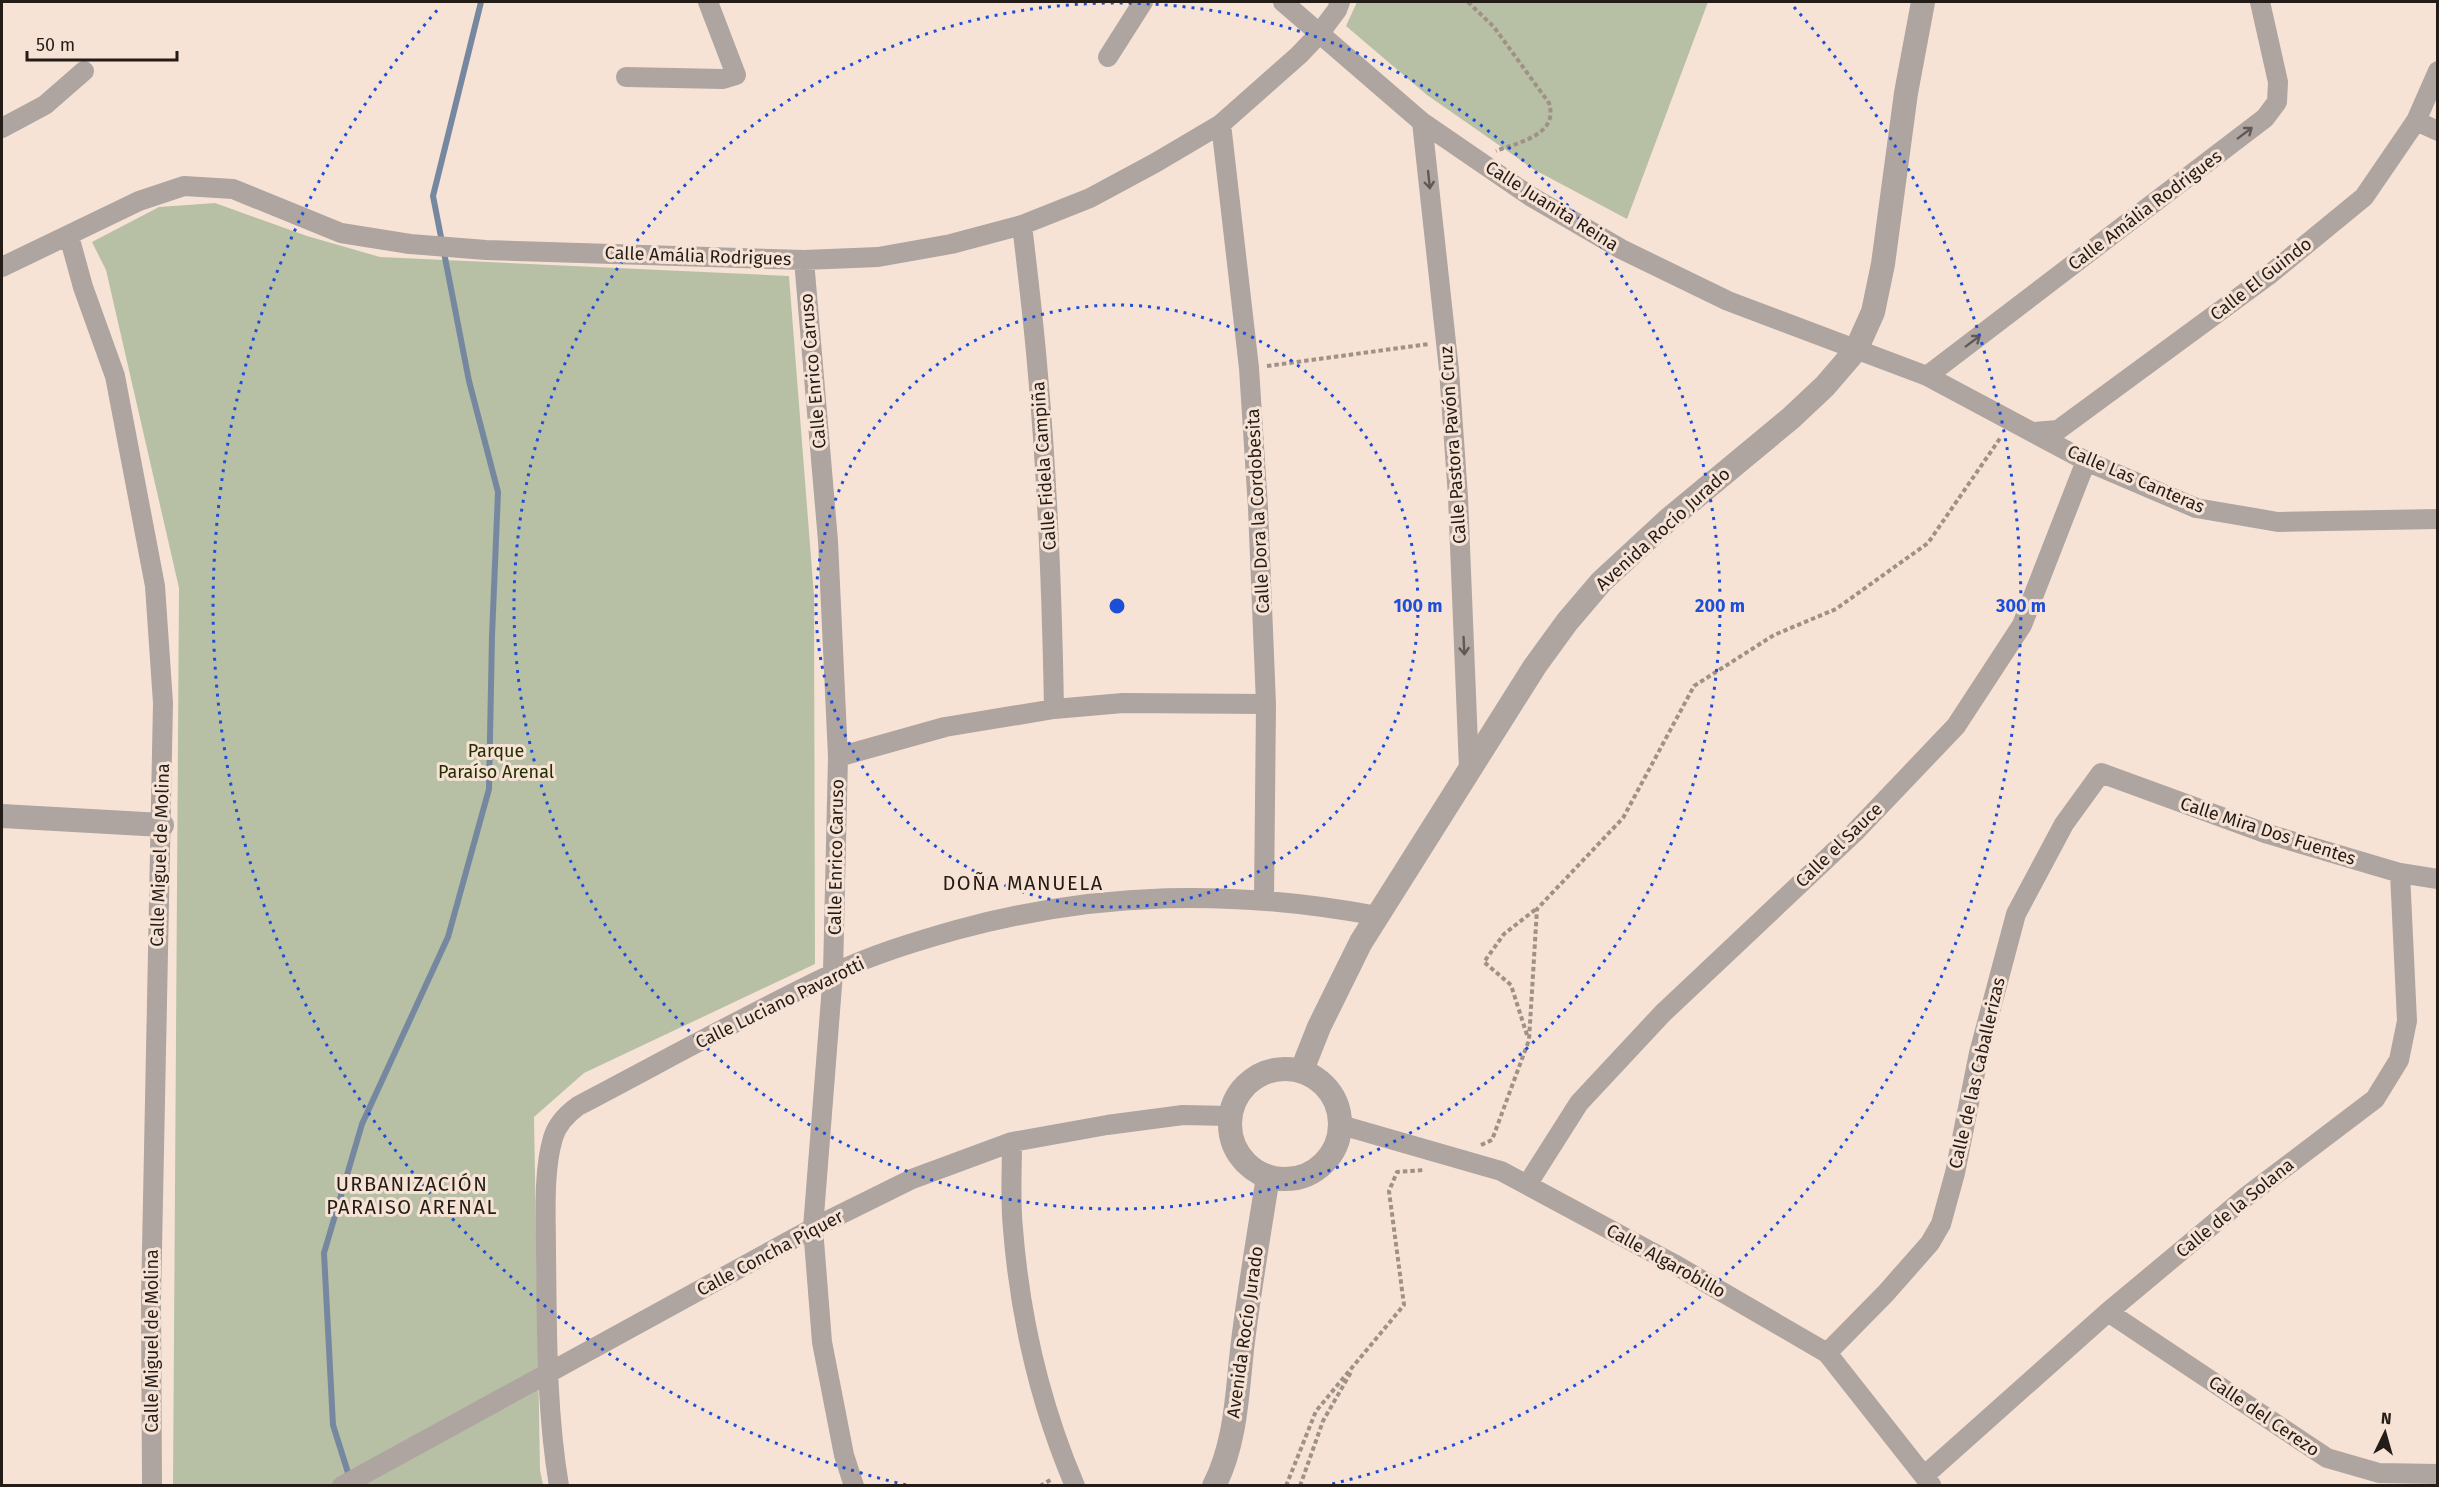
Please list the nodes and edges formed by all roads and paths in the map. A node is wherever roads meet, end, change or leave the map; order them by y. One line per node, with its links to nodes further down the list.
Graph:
1 (708, 2): 12 (street)
2 (1143, 2): 9 (street)
3 (1283, 2): 8 (street, Calle Juanita Reina)
4 (1340, 2): 8 (street, Calle Amália Rodrigues)
5 (1468, 2): 18 (path)
6 (1923, 2): 24 (street, Avenida Rocío Jurado)
7 (2260, 2): 26 (street, Calle Amália Rodrigues, one-way to 7)
8 (1319, 34): 14 (street, Calle Juanita Reina); 15 (street, Calle Amália Rodrigues)
9 (1108, 57)
10 (84, 71): 16 (street)
11 (2438, 71): 13 (street, Calle El Guindo)
12 (626, 77)
13 (2416, 121): 17 (street); 27 (street, Calle El Guindo)
14 (1422, 122): 18 (street, Calle Juanita Reina); 23 (street, Calle Pastora Pavón Cruz, one-way to 23)
15 (1221, 124): 19 (street, Calle Amália Rodrigues); 25 (street, Calle Dora la Cordobesita)
16 (2, 128)
17 (2438, 131)
18 (1476, 159): 24 (street, Calle Juanita Reina)
19 (1022, 225): 21 (street, Calle Amália Rodrigues); 31 (street, Calle Fidela Campiña)
20 (69, 236): 21 (street, Calle Amália Rodrigues); 22 (street, Calle Amália Rodrigues); 36 (street, Calle Miguel de Molina)
21 (804, 260): 32 (street, Calle Enrico Caruso)
22 (2, 267)
23 (1446, 342): 25 (path); 33 (street, Calle Pastora Pavón Cruz, one-way to 33)
24 (1856, 350): 26 (street, Calle Las Canteras); 33 (street, Avenida Rocío Jurado)
25 (1249, 368): 30 (street, Calle Dora la Cordobesita)
26 (1927, 376): 27 (street, Calle Las Canteras)
27 (2034, 432): 28 (street, Calle Las Canteras); 40 (path)
28 (2086, 461): 29 (street, Calle Las Canteras); 50 (street, Calle el Sauce)
29 (2438, 519)
30 (1266, 704): 31 (street); 39 (street, Calle Dora la Cordobesita)
31 (1054, 708): 32 (street)
32 (838, 757): 42 (street, Calle Enrico Caruso)
33 (1469, 769): 41 (street, Avenida Rocío Jurado)
34 (2101, 773): 37 (street, Calle Mira Dos Fuentes); 53 (street, Calle de las Caballerizas)
35 (2, 816): 36 (street)
36 (162, 825): 58 (street, Calle Miguel de Molina)
37 (2400, 873): 38 (street, Calle Mira Dos Fuentes); 52 (street, Calle de la Solana)
38 (2438, 879)
39 (1264, 899): 41 (street, Calle Luciano Pavarotti); 42 (street, Calle Luciano Pavarotti)
40 (1537, 909): 43 (path); 43 (path)
41 (1378, 916): 44 (street, Avenida Rocío Jurado)
42 (833, 973): 51 (street, Calle Enrico Caruso); 55 (street, Calle Luciano Pavarotti)
43 (1529, 1040): 48 (path)
44 (1302, 1070): 45 (street); 46 (street)
45 (1230, 1116): 47 (street, Calle Concha Piquer); 49 (street)
46 (1341, 1125): 48 (street, Calle Algarobillo); 49 (street)
47 (1012, 1142): 51 (street, Calle Concha Piquer); 62 (street)
48 (1455, 1158): 50 (street, Calle Algarobillo); 54 (path)
49 (1268, 1177): 63 (street, Avenida Rocío Jurado)
50 (1527, 1185): 53 (street, Calle Algarobillo)
51 (813, 1228): 55 (street, Calle Concha Piquer); 61 (street, Calle Enrico Caruso)
52 (2108, 1312): 56 (street, Calle del Cerezo); 57 (street, Calle de la Solana)
53 (1827, 1353): 57 (street, Calle Algarobillo)
54 (1358, 1361): 64 (path); 65 (path)
55 (549, 1374): 59 (street, Calle Concha Piquer); 60 (street, Calle Luciano Pavarotti)
56 (2438, 1474)
57 (1928, 1481)
58 (152, 1485)
59 (342, 1485)
60 (559, 1485)
61 (854, 1485)
62 (1075, 1485)
63 (1214, 1485)
64 (1286, 1485)
65 (1300, 1485)

